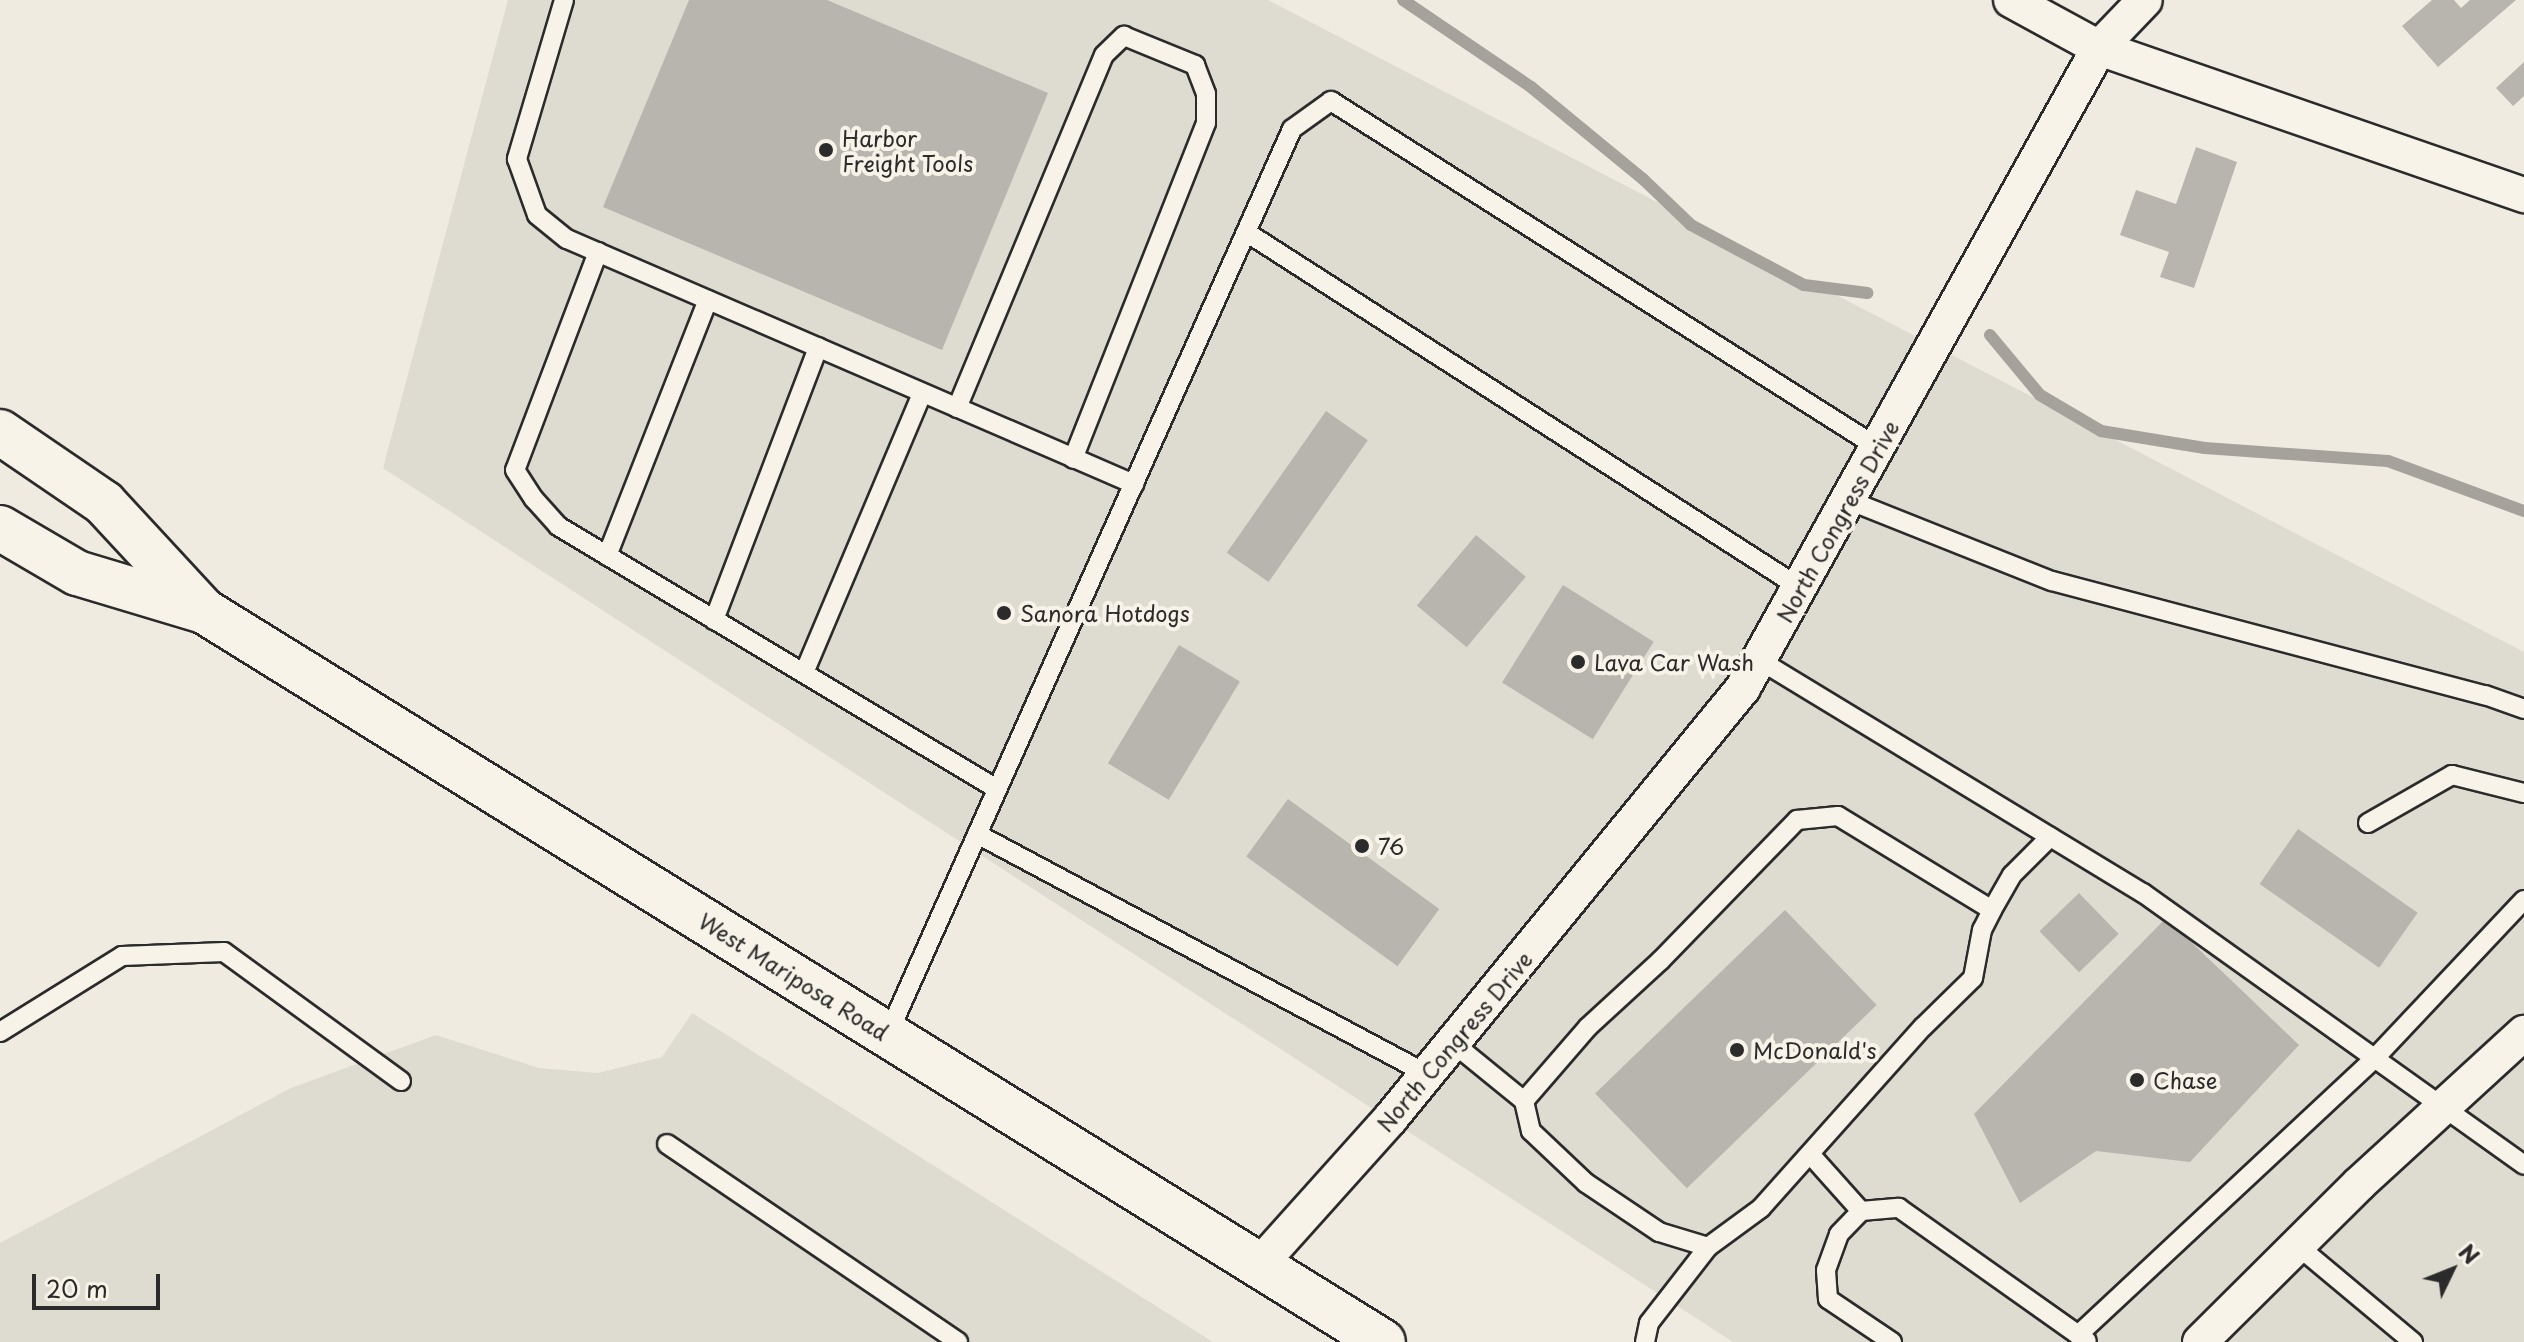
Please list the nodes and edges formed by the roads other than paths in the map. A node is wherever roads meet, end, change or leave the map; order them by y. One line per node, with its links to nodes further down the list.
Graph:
1 (564, 0): 7 (lane)
2 (2011, 0): 4 (street)
3 (2145, 0): 4 (street, North Congress Drive)
4 (2099, 48): 5 (street); 13 (street, North Congress Drive)
5 (2524, 195)
6 (1246, 232): 13 (lane); 15 (lane); 19 (lane)
7 (598, 252): 8 (lane); 18 (lane)
8 (708, 300): 9 (lane); 18 (lane)
9 (818, 347): 10 (lane); 21 (lane)
10 (922, 393): 11 (lane); 23 (lane)
11 (957, 408): 14 (lane); 14 (lane)
12 (0, 432): 20 (main road, West Mariposa Road)
13 (1877, 447): 16 (street, North Congress Drive)
14 (1073, 459): 15 (lane)
15 (1134, 484): 25 (lane)
16 (1848, 500): 19 (street, North Congress Drive); 24 (lane)
17 (0, 528): 20 (main road, West Mariposa Road)
18 (607, 556): 21 (lane)
19 (1799, 587): 22 (street, North Congress Drive)
20 (204, 611): 34 (main road, West Mariposa Road)
21 (714, 620): 23 (lane)
22 (1761, 661): 29 (lane); 35 (street, North Congress Drive)
23 (804, 673): 25 (lane)
24 (2524, 709)
25 (997, 789): 28 (lane)
26 (2524, 793): 27 (lane)
27 (2368, 823)
28 (977, 834): 34 (lane); 37 (lane)
29 (2050, 837): 31 (lane); 36 (lane)
30 (2524, 900): 36 (lane)
31 (1992, 910): 39 (lane); 42 (lane)
32 (0, 1032): 38 (lane)
33 (2524, 1033): 40 (street)
34 (888, 1034): 47 (main road, West Mariposa Road)
35 (1453, 1043): 37 (street, North Congress Drive); 39 (lane)
36 (2373, 1060): 40 (lane); 48 (lane)
37 (1427, 1074): 47 (street, North Congress Drive)
38 (401, 1081)
39 (1524, 1101): 46 (lane)
40 (2442, 1108): 43 (lane); 45 (street)
41 (667, 1144): 49 (lane)
42 (1810, 1154): 44 (lane); 46 (lane)
43 (2524, 1165)
44 (1861, 1211): 48 (lane); 52 (lane)
45 (2298, 1246): 53 (street); 54 (lane)
46 (1708, 1247): 51 (lane)
47 (1260, 1264): 50 (main road, West Mariposa Road)
48 (2083, 1338)
49 (958, 1342)
50 (1383, 1342)
51 (1645, 1342)
52 (1892, 1342)
53 (2200, 1342)
54 (2413, 1342)

